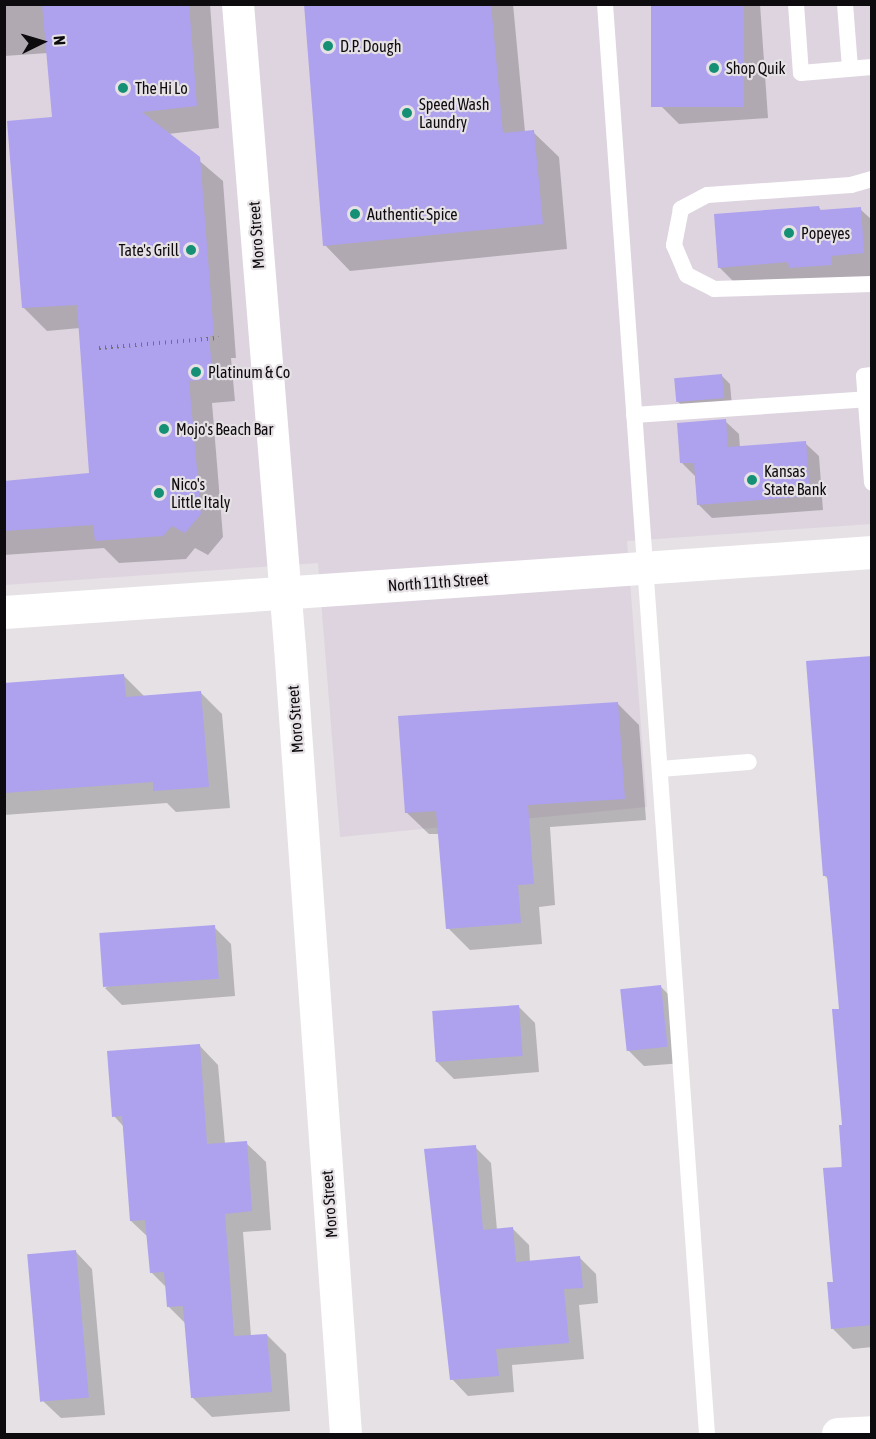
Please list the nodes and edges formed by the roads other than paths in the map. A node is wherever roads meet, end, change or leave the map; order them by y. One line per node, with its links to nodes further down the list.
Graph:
1 (238, 4): 15 (street, Moro Street)
2 (605, 4): 11 (lane)
3 (796, 4): 6 (lane)
4 (845, 4): 6 (lane)
5 (872, 66): 6 (lane)
6 (849, 68)
7 (872, 179): 8 (lane)
8 (872, 284)
9 (872, 375): 10 (lane)
10 (866, 399): 11 (lane); 12 (lane)
11 (634, 415): 14 (lane)
12 (872, 483)
13 (872, 552): 14 (street, North 11th Street)
14 (645, 568): 15 (street, North 11th Street); 18 (lane)
15 (285, 593): 16 (street, North 11th Street); 20 (street, Moro Street)
16 (4, 612)
17 (749, 762): 18 (lane)
18 (660, 769): 21 (lane)
19 (872, 1432): 22 (street)
20 (346, 1434)
21 (707, 1434)
22 (838, 1434)

